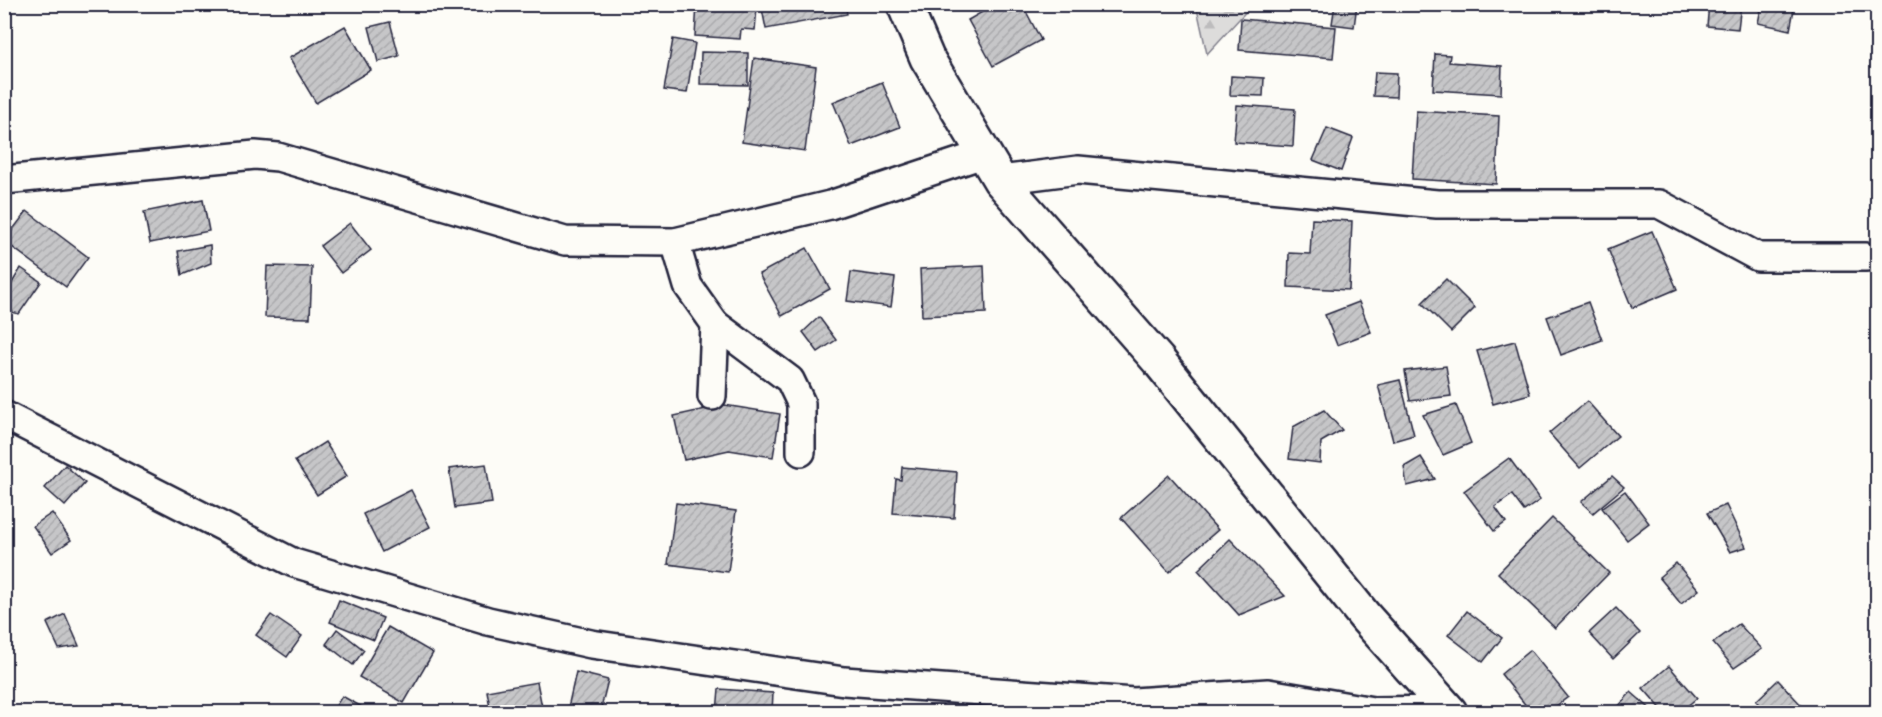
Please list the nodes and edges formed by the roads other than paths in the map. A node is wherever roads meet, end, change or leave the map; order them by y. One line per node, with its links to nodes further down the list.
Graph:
1 (904, 4): 2 (main road)
2 (992, 167): 4 (street); 5 (street); 10 (main road)
3 (4, 180): 4 (street)
4 (675, 242): 6 (street)
5 (1866, 257)
6 (715, 324): 7 (street); 9 (street)
7 (712, 396)
8 (4, 416): 10 (street)
9 (801, 452)
10 (1449, 711)

